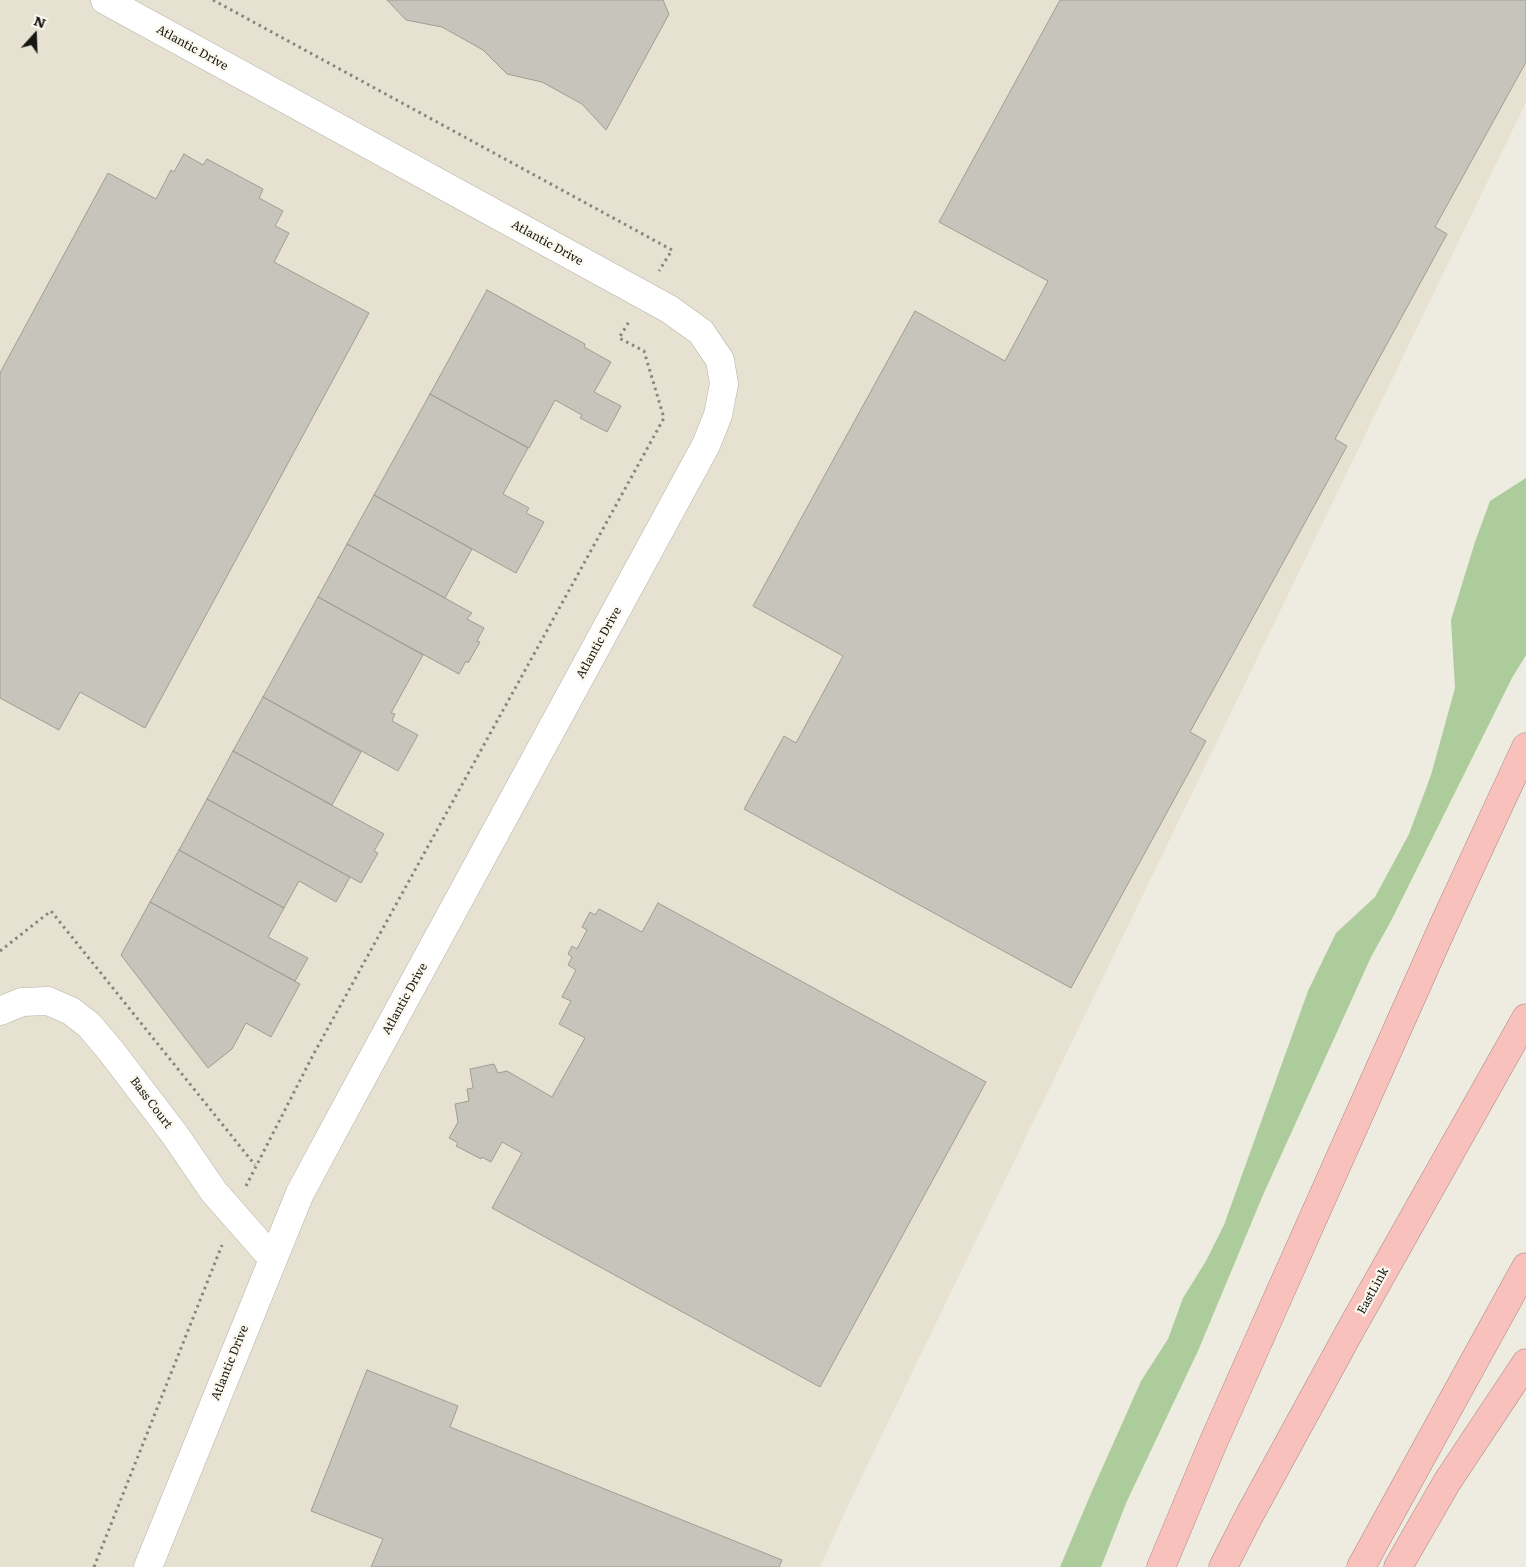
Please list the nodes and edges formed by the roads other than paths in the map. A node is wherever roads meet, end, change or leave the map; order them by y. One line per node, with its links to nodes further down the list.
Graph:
1 (105, 0): 5 (street, Atlantic Drive)
2 (1526, 747): 9 (highway)
3 (0, 1010): 5 (street, Bass Court)
4 (1526, 1018): 10 (highway, EastLink)
5 (272, 1259): 8 (street, Atlantic Drive)
6 (1526, 1267): 11 (highway)
7 (1526, 1363): 12 (highway)
8 (148, 1567)
9 (1160, 1567)
10 (1223, 1567)
11 (1362, 1567)
12 (1398, 1567)

